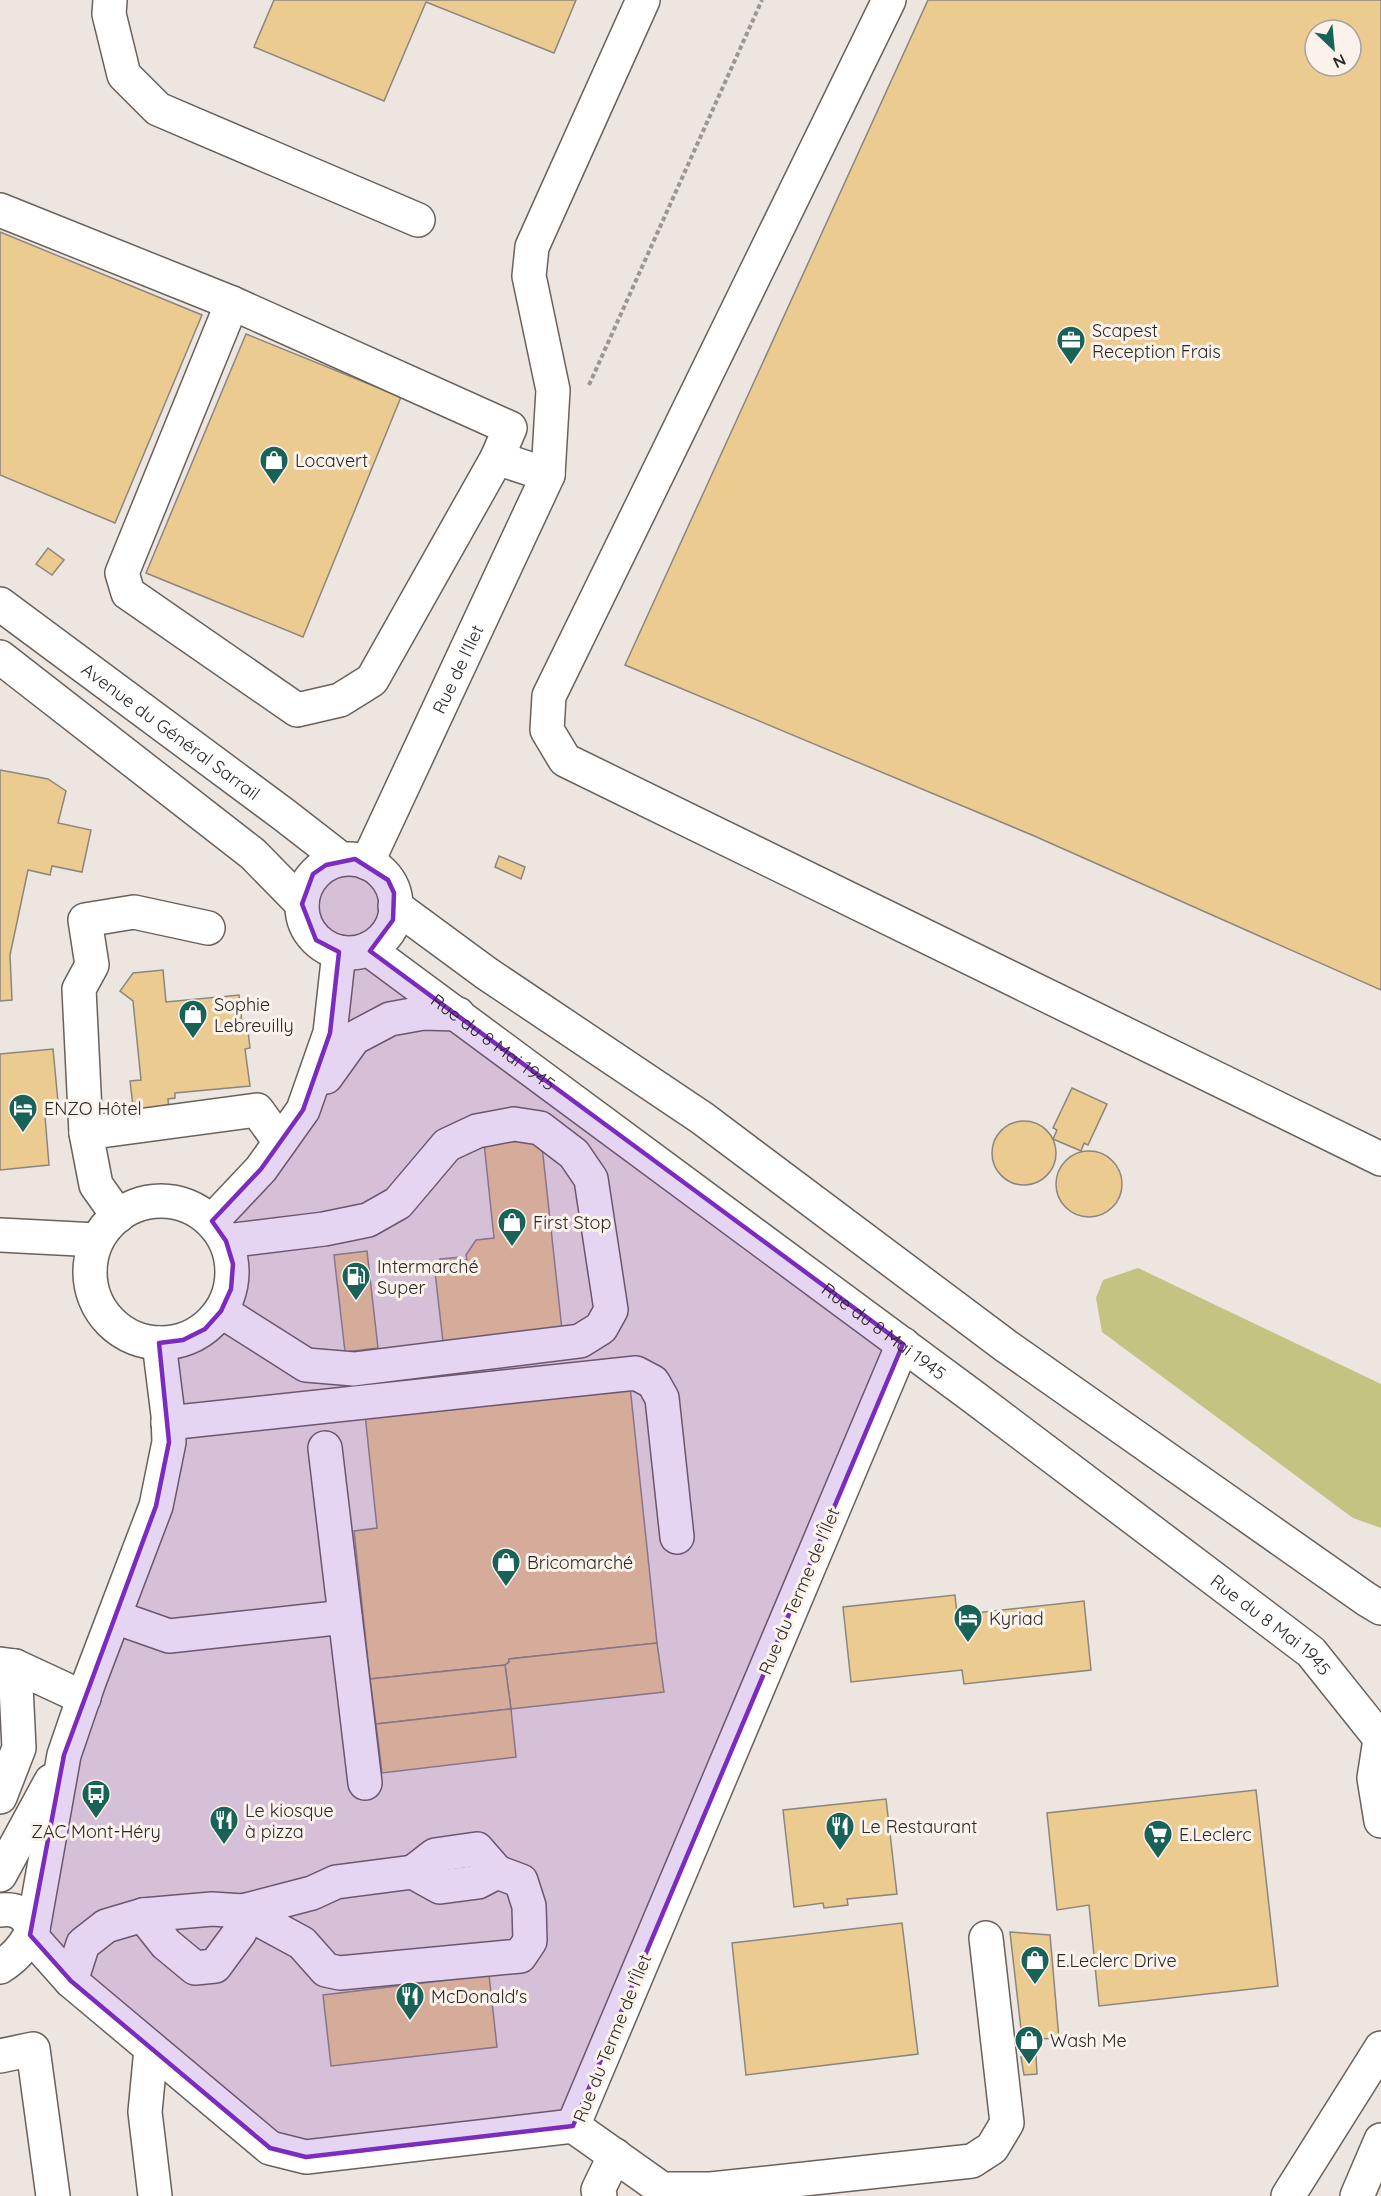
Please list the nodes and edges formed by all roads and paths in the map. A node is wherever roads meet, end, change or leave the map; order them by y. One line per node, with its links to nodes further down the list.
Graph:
1 (110, 0): 6 (street)
2 (643, 0): 10 (street)
3 (762, 0): 8 (path)
4 (889, 0): 22 (street)
5 (0, 210): 7 (street)
6 (418, 220)
7 (232, 303): 9 (street); 9 (street)
8 (587, 389)
9 (497, 458): 10 (street)
10 (548, 475): 13 (street, Rue de l'Ilet)
11 (0, 604): 13 (street, Avenue du Général Sarrail)
12 (0, 657): 14 (street)
13 (354, 861): 14 (street); 15 (street)
14 (302, 904): 17 (street)
15 (395, 906): 17 (street); 32 (street)
16 (208, 928): 20 (street)
17 (353, 950): 18 (street, Rue du 8 Mai 1945); 19 (street)
18 (458, 1014): 19 (street); 28 (street, Rue du 8 Mai 1945)
19 (303, 1110): 21 (street)
20 (86, 1133): 21 (street); 23 (street)
21 (280, 1142): 24 (street)
22 (1381, 1159)
23 (108, 1228): 24 (street); 25 (street); 27 (street)
24 (219, 1231): 26 (street); 26 (street)
25 (0, 1235)
26 (221, 1311): 27 (street)
27 (159, 1344): 29 (street)
28 (903, 1344): 37 (street, Rue du 8 Mai 1945); 53 (street, Rue du Terme de l'Îlet)
29 (168, 1423): 31 (street); 33 (street)
30 (325, 1448): 34 (street)
31 (677, 1537)
32 (1381, 1608)
33 (115, 1617): 34 (street); 36 (street)
34 (345, 1617): 39 (street)
35 (8, 1665): 36 (street); 40 (street)
36 (84, 1698): 38 (street)
37 (1380, 1735): 41 (street)
38 (64, 1755): 42 (street); 46 (street)
39 (364, 1783)
40 (0, 1797)
41 (1381, 1821)
42 (0, 1875)
43 (0, 1910): 46 (street)
44 (243, 1911): 44 (street); 45 (street); 45 (street)
45 (143, 1915): 49 (street)
46 (32, 1932): 48 (street); 49 (street)
47 (986, 1938): 56 (street, Rue du Terme de l'Îlet)
48 (0, 1967): 49 (street)
49 (71, 1981): 51 (street)
50 (1381, 2048): 60 (street)
51 (151, 2049): 53 (street); 58 (street)
52 (0, 2056): 57 (street)
53 (573, 2126): 55 (street, Rue du Terme de l'Îlet)
54 (1381, 2140): 61 (street)
55 (615, 2155): 56 (street, Rue du Terme de l'Îlet); 59 (street)
56 (711, 2193)
57 (53, 2196)
58 (155, 2196)
59 (600, 2196)
60 (1288, 2196)
61 (1357, 2196)

